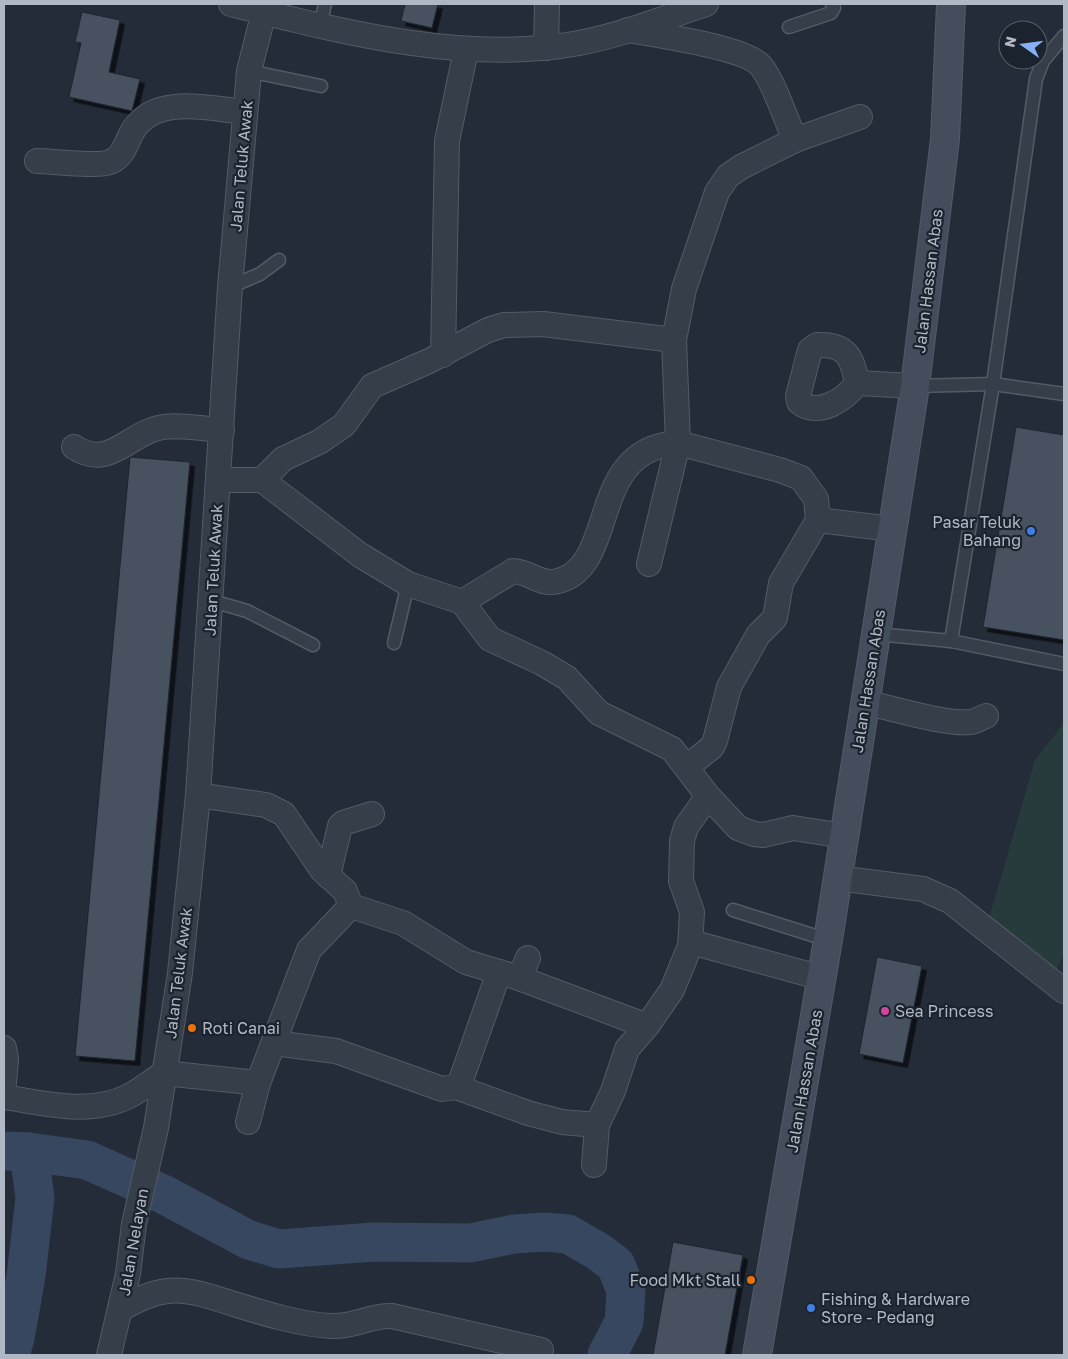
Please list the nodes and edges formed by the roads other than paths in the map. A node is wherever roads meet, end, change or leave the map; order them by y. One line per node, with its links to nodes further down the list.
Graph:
1 (231, 4): 6 (street)
2 (547, 4): 11 (street)
3 (706, 4): 9 (street)
4 (832, 4): 8 (lane)
5 (951, 4): 25 (main road, Jalan Hassan Abas)
6 (264, 12): 7 (street); 13 (street, Jalan Teluk Awak)
7 (323, 15): 12 (street)
8 (789, 28)
9 (627, 30): 11 (street); 17 (street)
10 (1064, 36): 24 (lane)
11 (546, 48): 12 (street)
12 (466, 50): 22 (street)
13 (249, 72): 14 (lane); 15 (street, Jalan Teluk Awak)
14 (321, 86)
15 (245, 112): 18 (street); 20 (street, Jalan Teluk Awak)
16 (860, 117): 17 (street)
17 (795, 140): 21 (street)
18 (37, 161)
19 (279, 260): 20 (lane)
20 (230, 287): 27 (street, Jalan Teluk Awak)
21 (674, 340): 22 (street); 28 (street)
22 (443, 355): 31 (street)
23 (857, 383): 25 (street)
24 (993, 384): 25 (lane); 26 (lane); 39 (lane)
25 (915, 386): 33 (main road, Jalan Hassan Abas)
26 (1064, 394)
27 (222, 430): 29 (street); 30 (street, Jalan Teluk Awak)
28 (678, 444): 32 (street); 34 (street); 37 (street)
29 (74, 446)
30 (218, 480): 31 (street); 36 (street, Jalan Teluk Awak)
31 (262, 480): 35 (street)
32 (818, 520): 33 (street); 45 (street)
33 (892, 529): 38 (main road, Jalan Hassan Abas)
34 (649, 564)
35 (408, 584): 37 (street); 40 (lane)
36 (212, 601): 41 (lane); 46 (street, Jalan Teluk Awak)
37 (462, 602): 45 (street)
38 (876, 634): 39 (lane); 43 (main road, Jalan Hassan Abas)
39 (951, 642): 42 (lane)
40 (394, 644)
41 (313, 645)
42 (1064, 664)
43 (864, 702): 44 (street); 49 (main road, Jalan Hassan Abas)
44 (986, 716)
45 (687, 767): 47 (street)
46 (198, 795): 50 (street); 62 (street, Jalan Teluk Awak)
47 (708, 796): 49 (street); 55 (street)
48 (372, 814): 50 (street)
49 (844, 836): 51 (main road, Jalan Hassan Abas)
50 (328, 876): 52 (street)
51 (838, 878): 54 (main road, Jalan Hassan Abas); 58 (street)
52 (351, 906): 56 (street); 60 (street)
53 (733, 910): 54 (lane)
54 (828, 940): 57 (main road, Jalan Hassan Abas)
55 (690, 946): 57 (street); 59 (street)
56 (515, 970): 59 (street); 65 (street)
57 (822, 978): 74 (main road, Jalan Hassan Abas)
58 (1064, 991)
59 (647, 1026): 68 (street)
60 (274, 1043): 64 (street); 65 (street)
61 (4, 1048): 63 (street)
62 (164, 1073): 64 (street); 66 (street); 69 (street, Jalan Teluk Awak)
63 (4, 1083)
64 (258, 1083): 67 (street)
65 (456, 1086): 68 (street)
66 (4, 1097)
67 (248, 1122)
68 (597, 1125): 70 (street)
69 (156, 1128): 71 (street, Jalan Nelayan)
70 (594, 1165)
71 (121, 1309): 72 (street); 73 (street, Jalan Nelayan)
72 (541, 1350)
73 (109, 1355)
74 (757, 1355)

